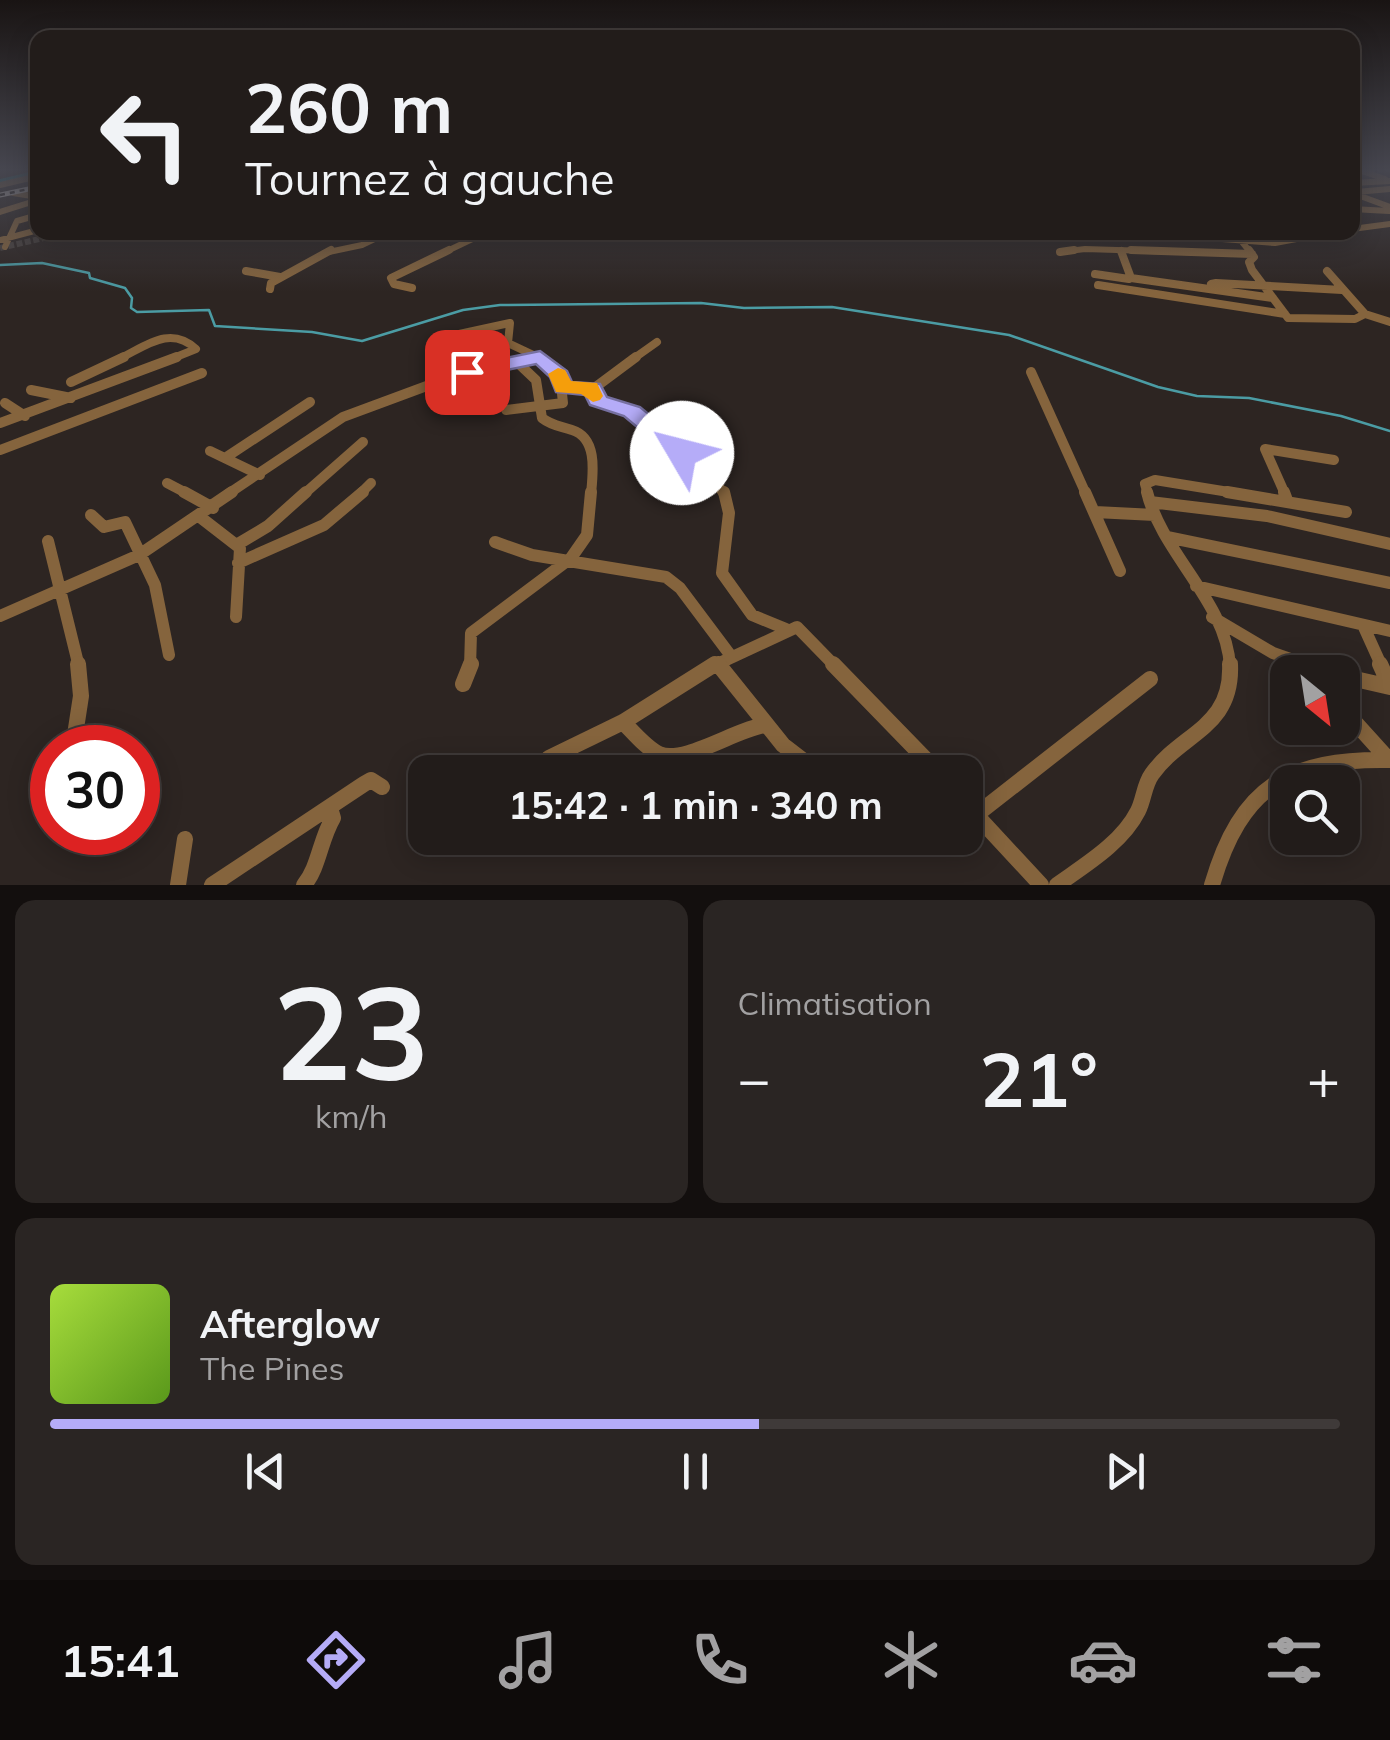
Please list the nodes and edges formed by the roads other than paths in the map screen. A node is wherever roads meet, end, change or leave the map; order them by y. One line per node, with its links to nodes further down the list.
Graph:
1 (30, 219): 5 (street)
2 (1390, 224): 3 (street)
3 (1360, 228)
4 (30, 230): 5 (street)
5 (13, 231): 6 (street); 12 (street)
6 (0, 232)
7 (372, 240): 19 (street)
8 (471, 240): 23 (street)
9 (1232, 240): 11 (street)
10 (1296, 240): 11 (street)
11 (1244, 242): 15 (street)
12 (2, 244)
13 (1121, 251): 14 (street); 15 (street); 20 (street)
14 (1060, 252)
15 (1252, 254): 22 (street)
16 (246, 271): 19 (street)
17 (1327, 271): 27 (street)
18 (1094, 274): 20 (street)
19 (281, 277): 24 (street)
20 (1129, 277): 25 (street); 26 (street)
21 (1098, 285): 26 (street)
22 (1263, 285): 25 (street); 27 (street); 28 (street)
23 (412, 288)
24 (270, 289)
25 (1213, 289): 28 (street)
26 (1132, 290): 29 (street)
27 (1342, 290): 30 (street)
28 (1273, 298): 29 (street)
29 (1285, 314): 30 (street)
30 (1365, 314): 31 (street)
31 (1389, 319)
32 (450, 336): 34 (street)
33 (658, 342): 40 (street)
34 (540, 357): 35 (street); 38 (street)
35 (516, 360): 45 (street); 54 (street)
36 (1032, 372): 60 (street)
37 (202, 373): 50 (street)
38 (563, 388): 40 (street); 45 (street)
39 (99, 389): 39 (street); 42 (street)
40 (593, 389): 80 (street)
41 (31, 390): 42 (street)
42 (72, 399): 47 (street)
43 (310, 402): 52 (street)
44 (5, 403): 47 (street)
45 (538, 407): 46 (street); 70 (street)
46 (506, 410)
47 (24, 416): 48 (street)
48 (0, 423)
49 (363, 442): 67 (street)
50 (0, 450)
51 (210, 451): 52 (street)
52 (226, 458): 54 (street)
53 (1334, 460): 57 (street)
54 (260, 475): 58 (street)
55 (168, 483): 58 (street)
56 (371, 483): 71 (street)
57 (1287, 500): 59 (street); 61 (street)
58 (213, 508): 63 (street)
59 (1152, 508): 60 (street); 64 (street); 68 (street)
60 (1095, 512): 72 (street)
61 (1346, 512)
62 (90, 515): 69 (street)
63 (200, 517): 67 (street); 69 (street)
64 (1168, 537): 73 (street); 74 (street)
65 (48, 540): 75 (street)
66 (496, 542): 70 (street)
67 (238, 544): 71 (street)
68 (1390, 544)
69 (139, 556): 75 (street); 83 (street)
70 (570, 558): 84 (street); 87 (street)
71 (238, 562): 77 (street)
72 (1120, 571)
73 (1390, 583)
74 (1196, 586): 78 (street); 79 (street)
75 (62, 592): 76 (street); 90 (street)
76 (0, 616)
77 (236, 617)
78 (1212, 617): 82 (street); 106 (street)
79 (1363, 624): 81 (street); 88 (street)
80 (787, 629): 84 (street); 95 (street)
81 (1390, 631)
82 (1280, 655)
83 (169, 656)
84 (724, 660): 89 (street); 91 (street)
85 (1150, 679): 98 (street)
86 (1360, 680): 88 (street)
87 (463, 684)
88 (1390, 687)
89 (623, 722): 91 (street); 93 (street)
90 (78, 725)
91 (765, 725): 94 (street)
92 (1360, 728): 96 (street)
93 (556, 755)
94 (799, 755)
95 (922, 755)
96 (1390, 760): 107 (street)
97 (382, 786): 99 (street)
98 (983, 800)
99 (330, 808): 103 (street); 104 (street)
100 (983, 823): 105 (street)
101 (185, 839): 102 (street)
102 (178, 885)
103 (212, 885)
104 (304, 885)
105 (1041, 885)
106 (1057, 885)
107 (1212, 885)

